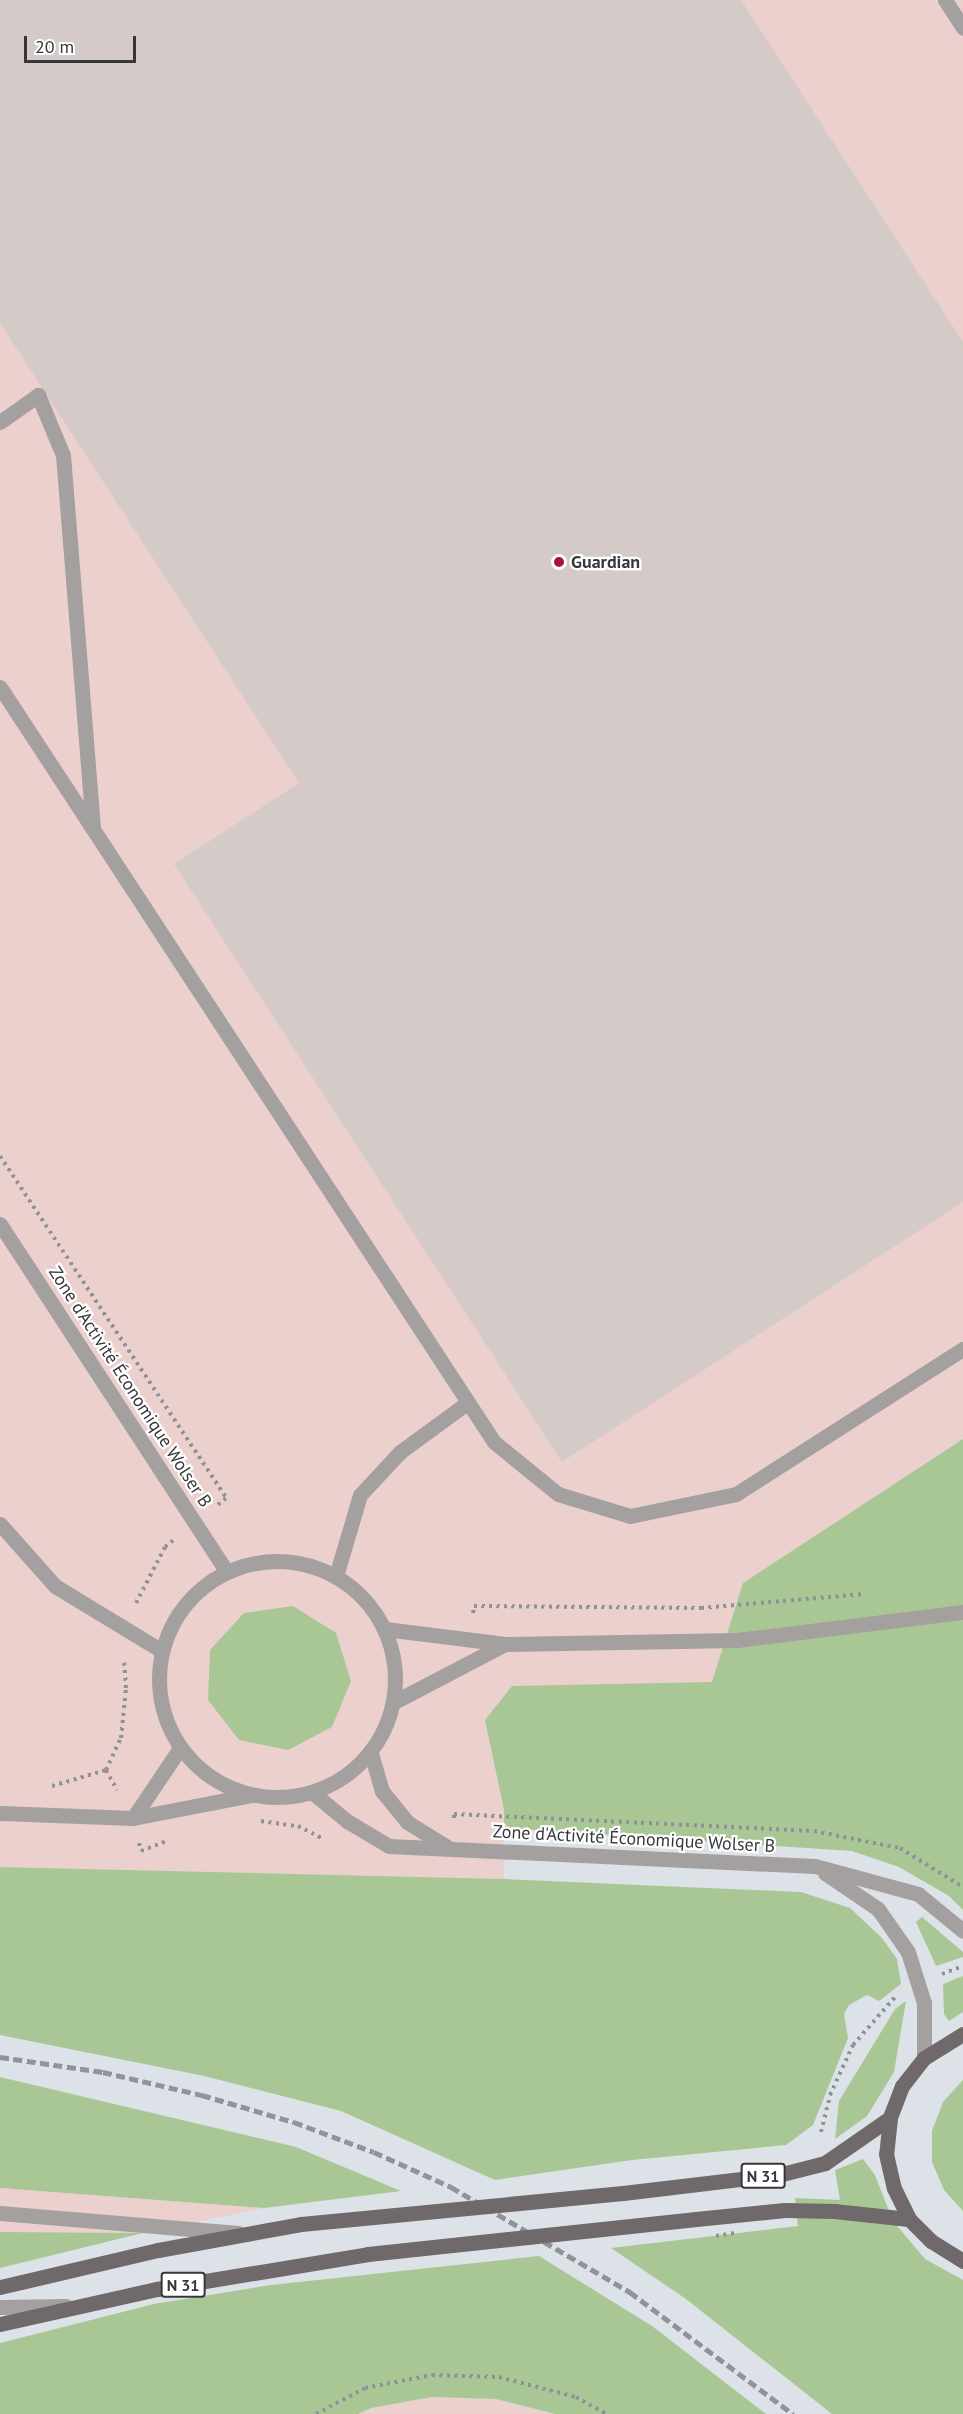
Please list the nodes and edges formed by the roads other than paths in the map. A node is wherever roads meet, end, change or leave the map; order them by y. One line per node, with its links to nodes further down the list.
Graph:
1 (945, 0): 2 (lane)
2 (963, 28)
3 (0, 422): 5 (lane)
4 (0, 687): 5 (lane)
5 (94, 830): 8 (lane)
6 (0, 1224): 10 (lane, Zone d'Activité Économique Wolser B)
7 (963, 1348): 8 (lane)
8 (467, 1402): 11 (lane)
9 (0, 1524): 15 (lane)
10 (227, 1572): 11 (lane); 15 (lane)
11 (336, 1576): 13 (lane)
12 (963, 1612): 14 (lane)
13 (385, 1629): 14 (lane); 16 (lane)
14 (505, 1644): 16 (lane)
15 (162, 1651): 17 (lane)
16 (394, 1702): 18 (lane)
17 (180, 1748): 20 (lane); 22 (lane)
18 (371, 1753): 19 (lane); 23 (lane, Zone d'Activité Économique Wolser B)
19 (313, 1793): 20 (lane); 23 (lane, Zone d'Activité Économique Wolser B)
20 (251, 1795): 22 (lane)
21 (0, 1813): 22 (lane)
22 (133, 1818)
23 (451, 1850): 24 (lane, Zone d'Activité Économique Wolser B)
24 (815, 1866): 25 (lane, Zone d'Activité Économique Wolser B); 27 (lane)
25 (963, 1930)
26 (963, 2034): 27 (main road)
27 (924, 2058): 28 (main road)
28 (890, 2118): 30 (main road); 31 (main road, N 31, bridge)
29 (0, 2212): 31 (lane)
30 (909, 2219): 32 (main road); 34 (main road, N 31, bridge)
31 (253, 2234): 33 (main road, N 31)
32 (963, 2260)
33 (0, 2287)
34 (85, 2305): 35 (lane); 36 (main road, N 31)
35 (0, 2307)
36 (0, 2324)

